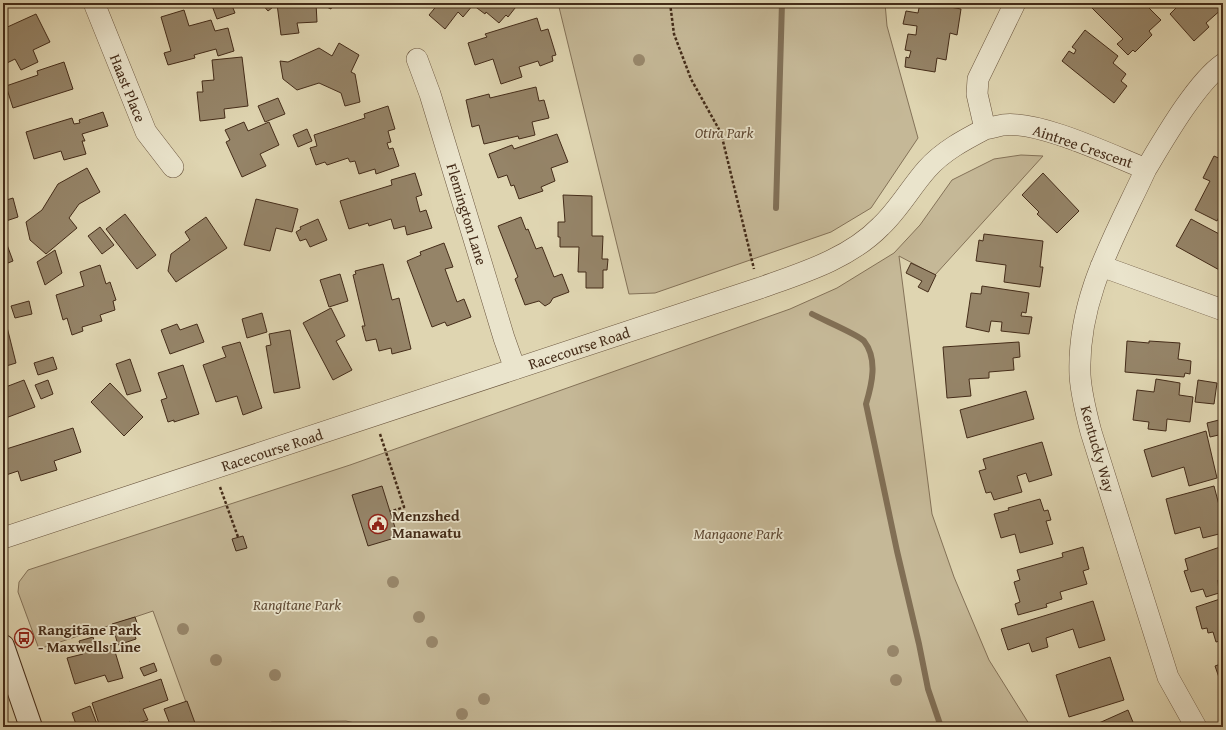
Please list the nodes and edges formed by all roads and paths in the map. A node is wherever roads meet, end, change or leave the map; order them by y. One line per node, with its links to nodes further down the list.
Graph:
1 (94, 3): 7 (street, Haast Place)
2 (670, 3): 10 (path)
3 (1015, 3): 6 (street)
4 (417, 58): 12 (street, Flemington Lane)
5 (1223, 64): 8 (street, Aintree Crescent)
6 (985, 130): 8 (street, Aintree Crescent); 10 (street, Racecourse Road)
7 (173, 167)
8 (1146, 169): 9 (street, Kentucky Way)
9 (1101, 266): 11 (street); 22 (street, Kentucky Way)
10 (760, 288): 12 (street, Racecourse Road)
11 (1223, 310)
12 (516, 369): 13 (street, Racecourse Road)
13 (375, 416): 14 (street, Racecourse Road); 15 (path)
14 (213, 469): 16 (path); 17 (street, Racecourse Road)
15 (390, 512)
16 (238, 537)
17 (3, 538)
18 (3, 646): 20 (main road)
19 (354, 723): 21 (path)
20 (31, 727)
21 (353, 727)
22 (1196, 727)

